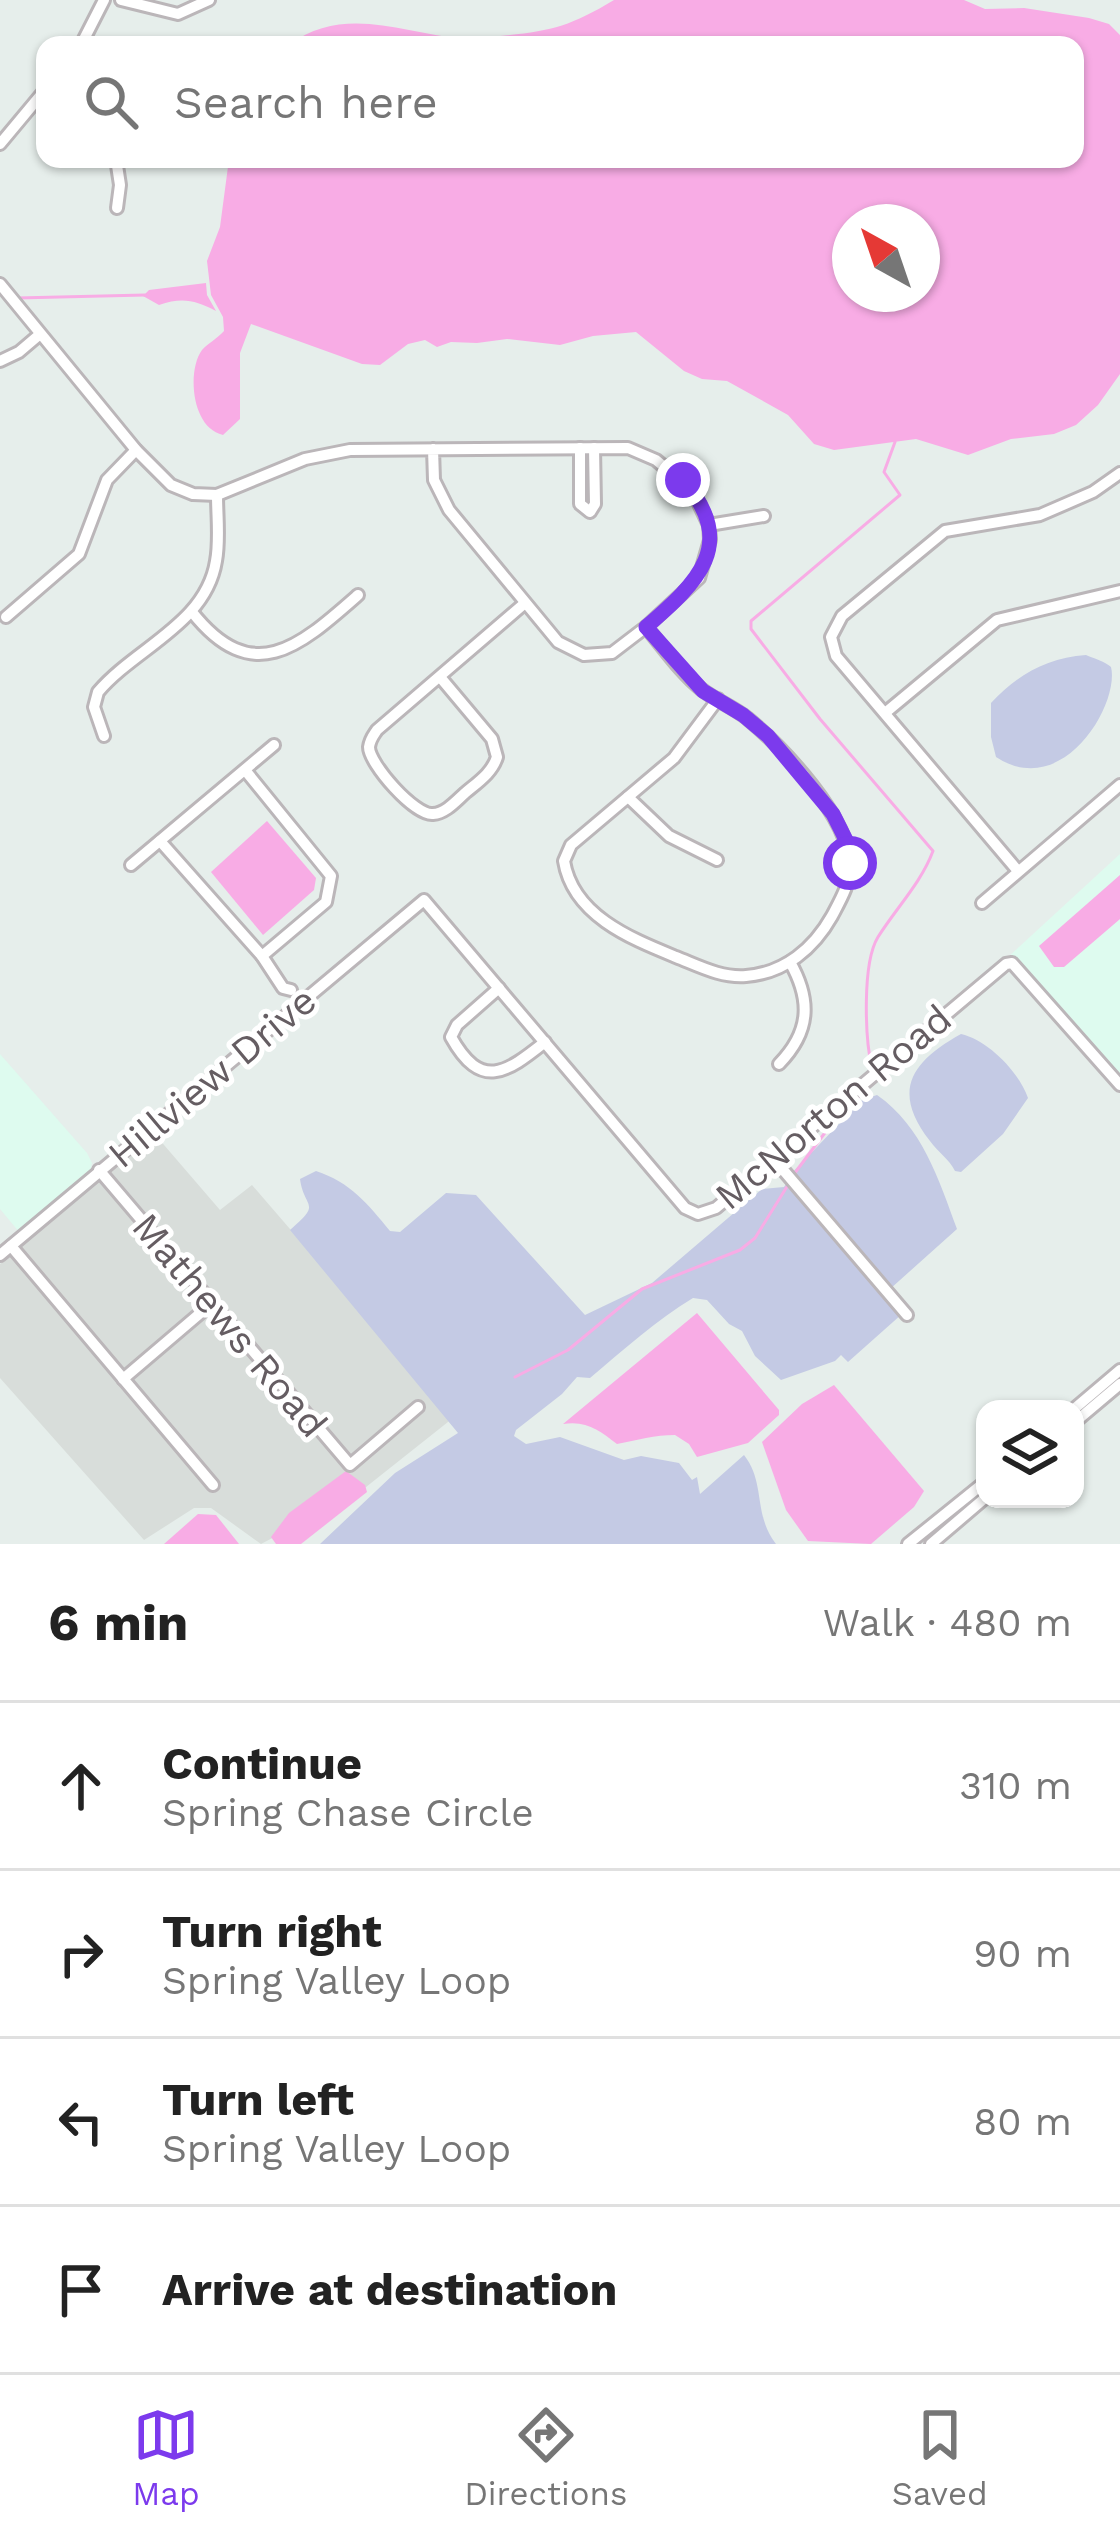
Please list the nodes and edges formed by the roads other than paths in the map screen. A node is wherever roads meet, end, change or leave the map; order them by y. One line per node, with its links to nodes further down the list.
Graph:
1 (120, 0): 2 (street); 3 (street)
2 (209, 0)
3 (104, 2): 4 (street)
4 (86, 36)
5 (36, 104): 6 (street)
6 (0, 144)
7 (117, 168): 8 (street)
8 (117, 208)
9 (0, 284): 10 (street)
10 (39, 335): 11 (street); 15 (street)
11 (0, 362)
12 (580, 448): 13 (street); 13 (street); 14 (street)
13 (594, 448): 19 (street)
14 (433, 449): 17 (street); 22 (street)
15 (136, 450): 17 (street); 24 (street)
16 (1120, 473): 28 (street)
17 (217, 495): 23 (street)
18 (764, 515): 19 (street)
19 (709, 525): 25 (street)
20 (1120, 591): 28 (street)
21 (358, 595): 23 (street)
22 (525, 603): 25 (street); 26 (street)
23 (192, 612): 29 (street)
24 (6, 617)
25 (646, 627): 27 (street)
26 (440, 676): 26 (street)
27 (718, 699): 33 (street); 41 (street)
28 (885, 713): 37 (street)
29 (104, 736)
30 (274, 745): 31 (street)
31 (245, 770): 34 (street); 40 (street)
32 (1120, 785): 37 (street)
33 (628, 796): 35 (street); 41 (street)
34 (160, 841): 36 (street); 40 (street)
35 (717, 860)
36 (131, 865)
37 (1018, 871): 39 (street)
38 (424, 900): 42 (street, McNorton Road); 43 (street, Hillview Drive)
39 (982, 903)
40 (262, 956): 43 (street)
41 (790, 962): 45 (street)
42 (499, 988): 44 (street, McNorton Road); 44 (street)
43 (301, 1002): 48 (street, Hillview Drive)
44 (545, 1042): 47 (street, McNorton Road)
45 (779, 1064)
46 (1120, 1085): 47 (street, McNorton Road)
47 (773, 1158): 51 (street)
48 (99, 1170): 49 (street, Hillview Drive); 50 (street, Mathews Road)
49 (5, 1250): 53 (street)
50 (211, 1304): 53 (street); 56 (street, Mathews Road)
51 (907, 1315)
52 (1120, 1370): 55 (street)
53 (123, 1379): 58 (street)
54 (1120, 1384): 57 (street)
55 (1084, 1401)
56 (418, 1407)
57 (1084, 1414)
58 (213, 1486)
59 (976, 1489): 61 (street)
60 (976, 1506): 62 (street)
61 (908, 1544)
62 (931, 1544)

